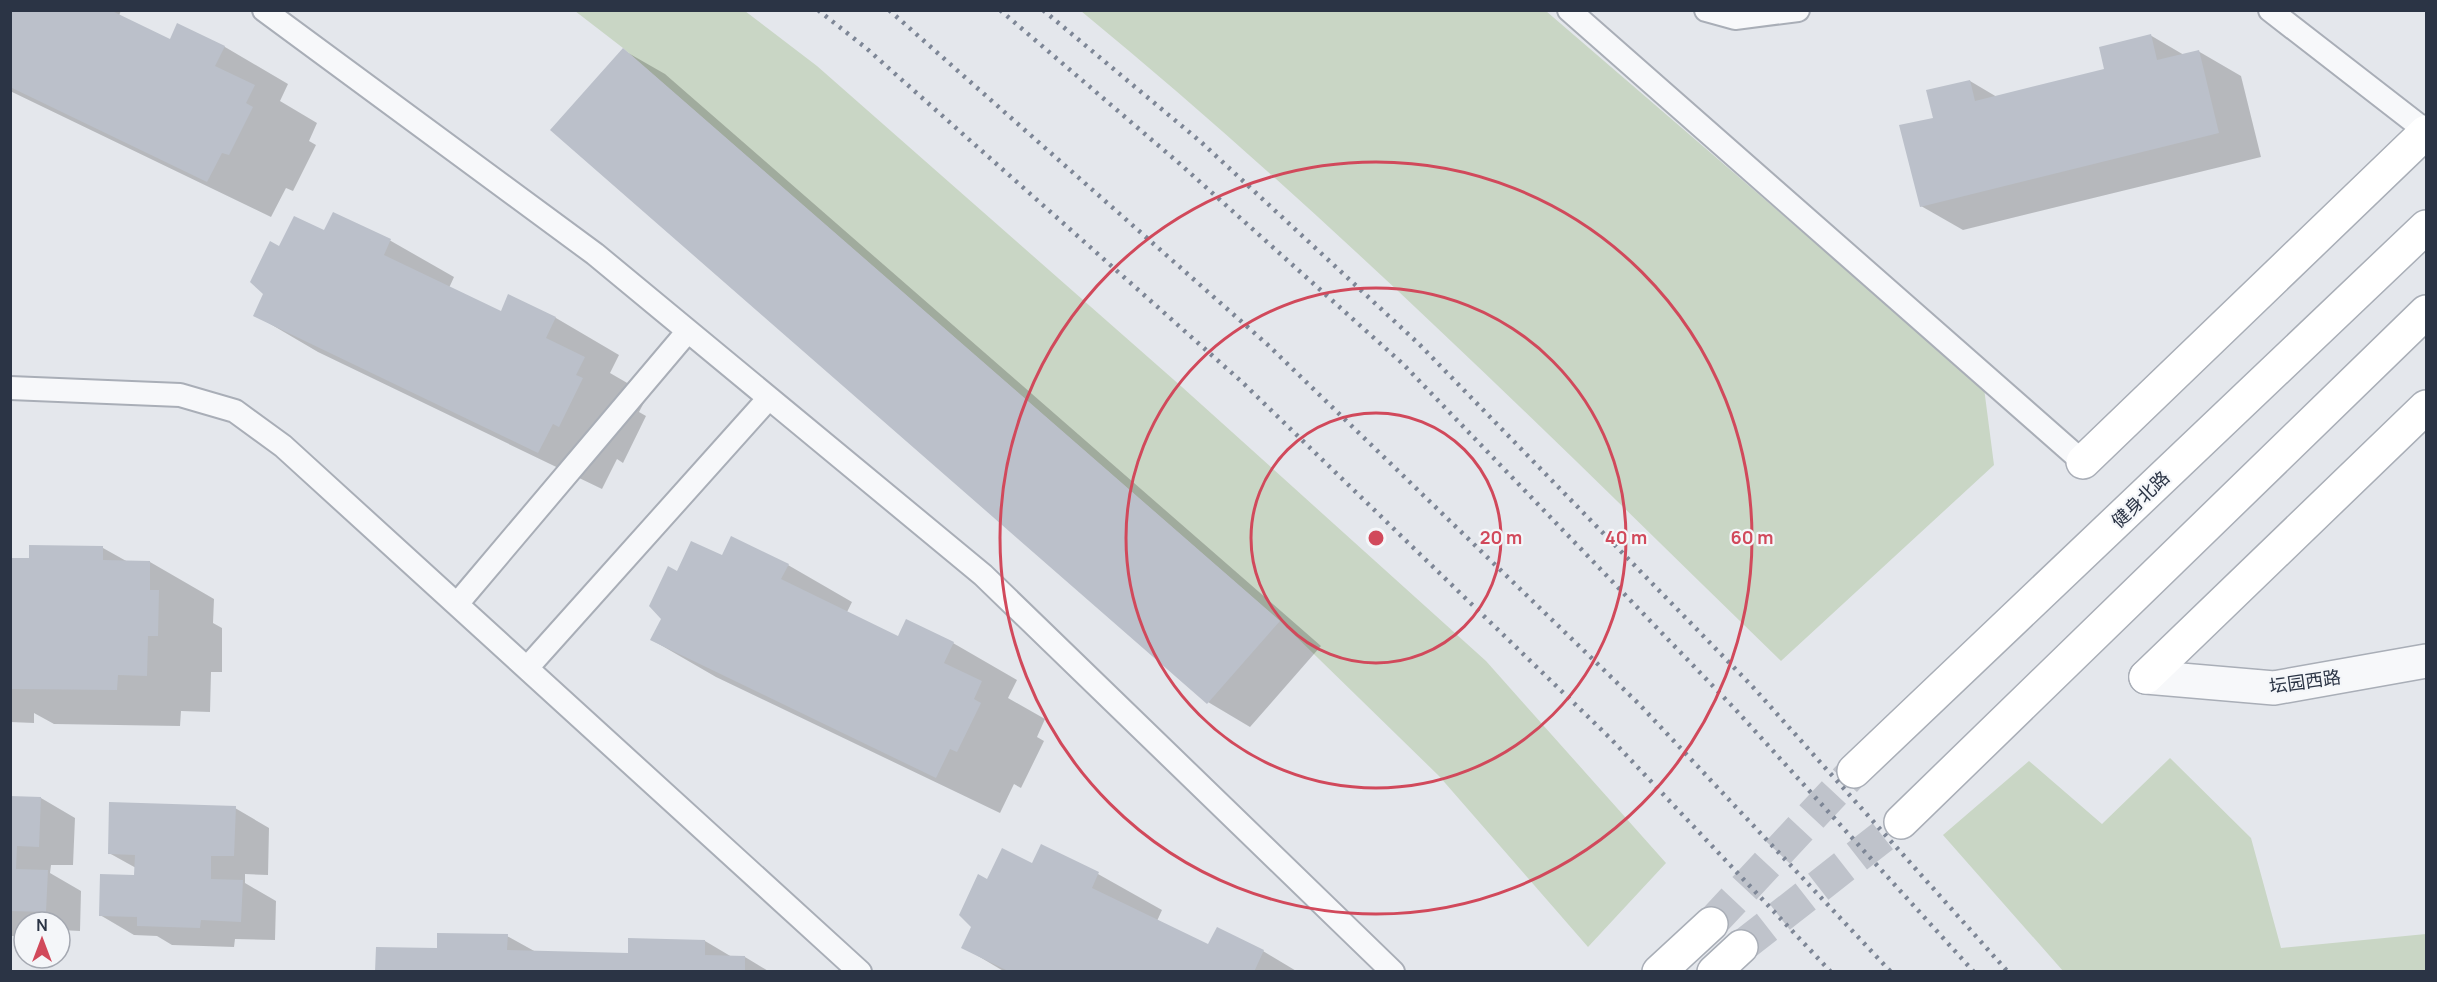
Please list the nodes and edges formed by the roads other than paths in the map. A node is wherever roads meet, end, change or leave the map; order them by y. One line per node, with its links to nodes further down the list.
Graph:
1 (264, 10): 9 (lane)
2 (1569, 10): 13 (lane)
3 (1706, 10): 4 (lane)
4 (1798, 10)
5 (2270, 10): 6 (lane)
6 (2427, 132): 13 (main road)
7 (2427, 227): 18 (main road, 健身北路)
8 (2427, 312): 19 (main road)
9 (688, 331): 11 (lane); 14 (lane)
10 (10, 388): 14 (lane)
11 (769, 398): 16 (lane); 23 (lane)
12 (2427, 407): 17 (main road)
13 (2083, 462)
14 (457, 604): 16 (lane)
15 (2427, 661): 17 (street, 坛园西路)
16 (527, 668): 22 (lane)
17 (2146, 677)
18 (1854, 771)
19 (1900, 822)
20 (1712, 924): 24 (main road)
21 (1741, 947): 25 (main road)
22 (860, 972)
23 (1393, 972)
24 (1659, 972)
25 (1714, 972)

